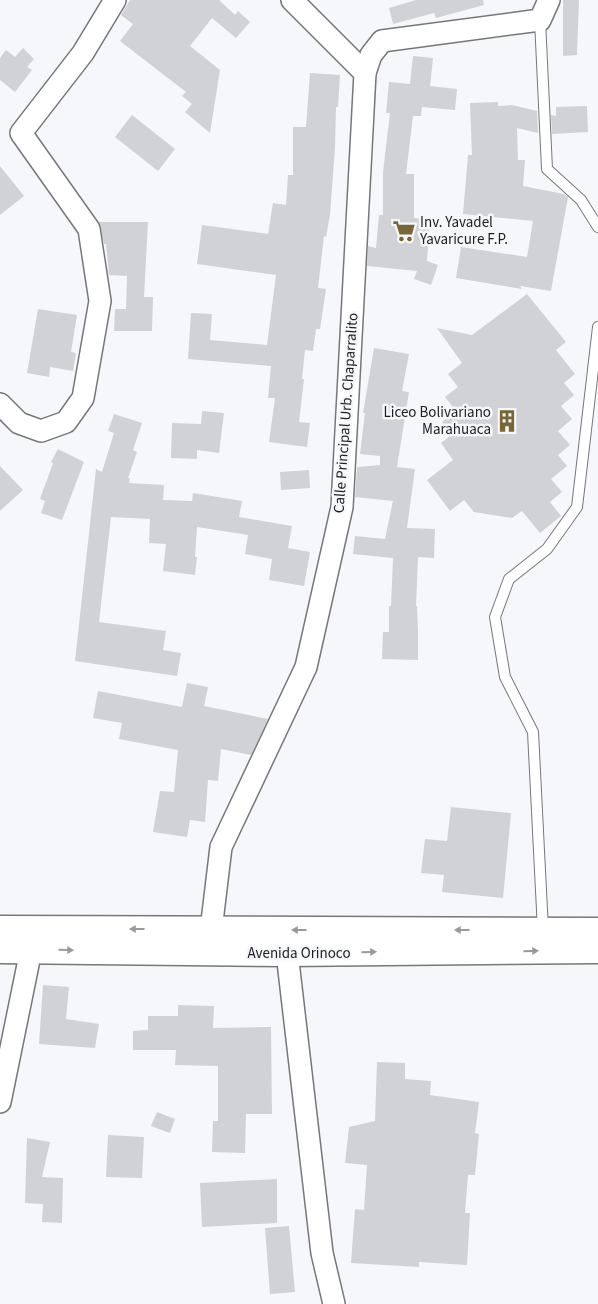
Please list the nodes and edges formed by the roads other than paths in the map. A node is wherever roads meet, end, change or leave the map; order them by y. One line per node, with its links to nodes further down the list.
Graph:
1 (114, 0): 8 (street)
2 (292, 0): 5 (street)
3 (549, 0): 4 (street)
4 (540, 20): 5 (street); 6 (lane)
5 (365, 73): 12 (street, Calle Principal Urb. Chaparralito)
6 (598, 227)
7 (598, 327): 10 (lane)
8 (0, 404)
9 (0, 929): 12 (street, Avenida Orinoco, one-way to 9)
10 (543, 931): 11 (street, Avenida Orinoco); 12 (street, Avenida Orinoco, one-way to 12)
11 (598, 931)
12 (211, 941): 14 (street, Avenida Orinoco, one-way to 12); 16 (street, Avenida Orinoco)
13 (0, 950): 14 (street, Avenida Orinoco)
14 (31, 950): 17 (street)
15 (598, 950): 16 (street, Avenida Orinoco, one-way to 15)
16 (287, 953): 18 (street)
17 (0, 1102)
18 (334, 1304)

